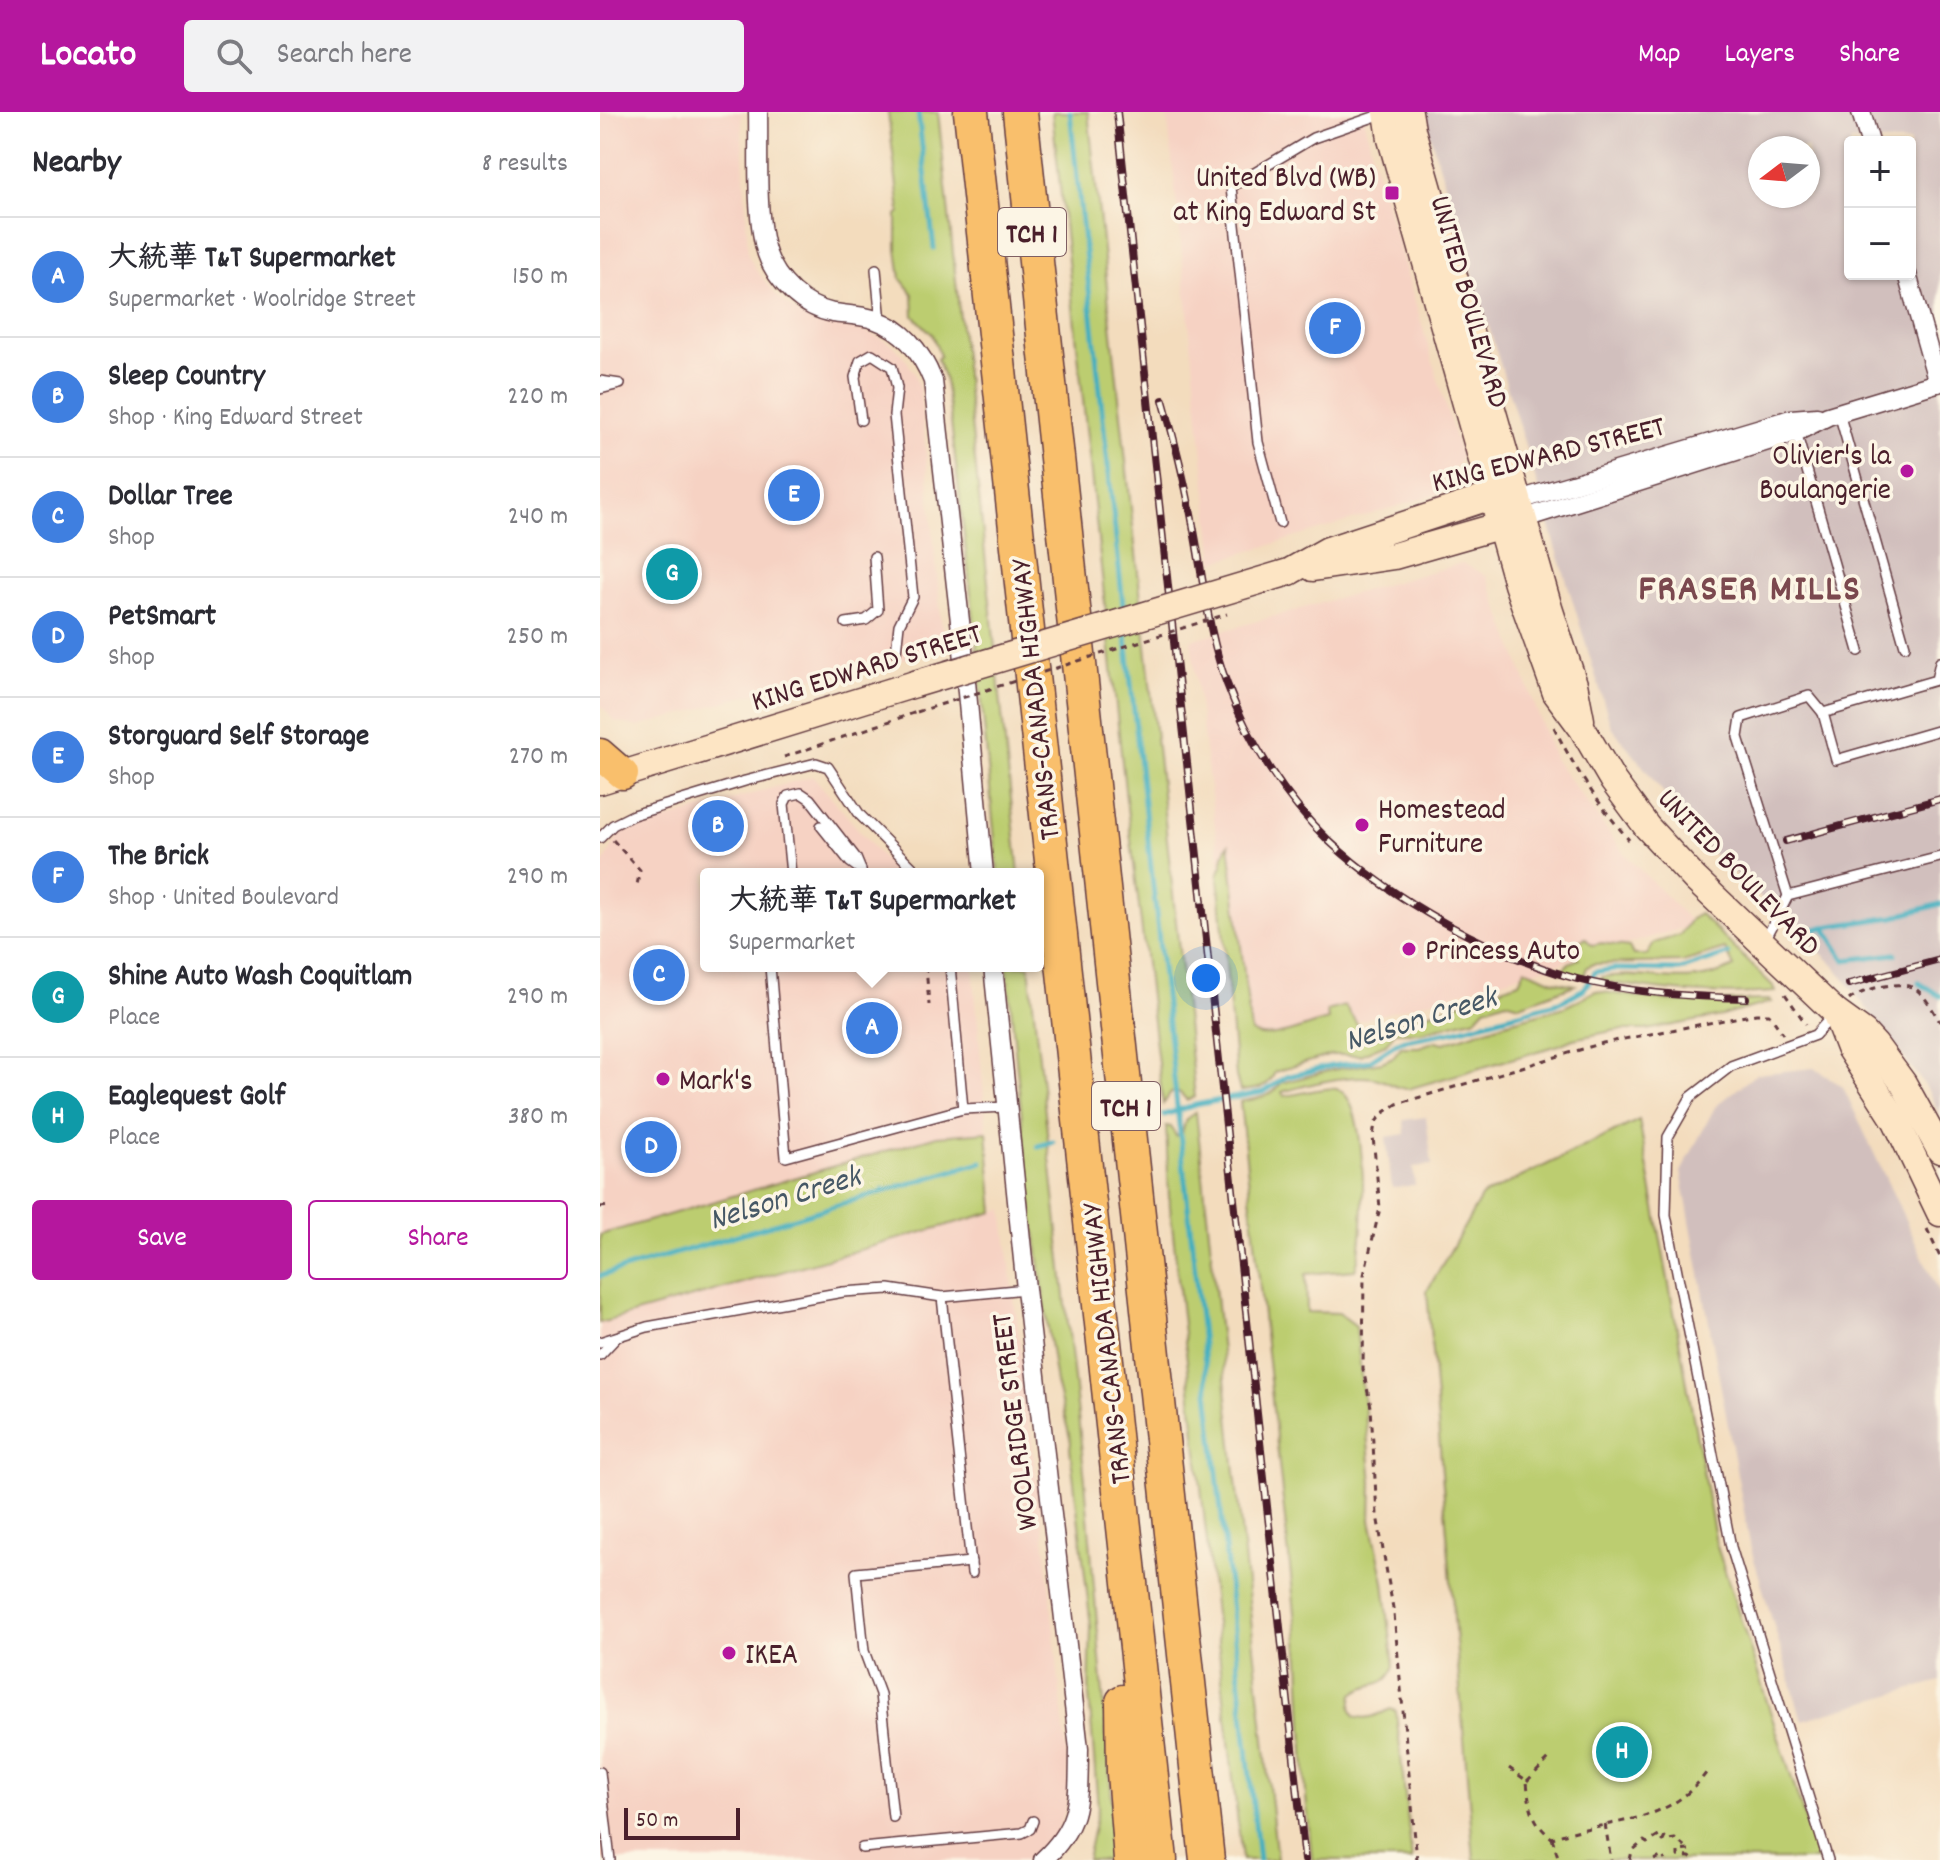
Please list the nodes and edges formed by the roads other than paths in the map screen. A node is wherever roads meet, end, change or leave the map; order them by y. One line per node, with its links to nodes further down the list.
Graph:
1 (758, 112): 10 (street)
2 (971, 112): 55 (highway, TRANS-CANADA HIGHWAY / TCH 1)
3 (1020, 112): 64 (highway, TRANS-CANADA HIGHWAY / TCH 1)
4 (1387, 112): 17 (main road, UNITED BOULEVARD); 19 (lane)
5 (1409, 112): 18 (main road, UNITED BOULEVARD)
6 (1861, 112): 7 (street)
7 (1868, 136)
8 (876, 269): 10 (lane)
9 (1909, 280): 12 (street)
10 (881, 322): 39 (street)
11 (600, 381): 13 (lane)
12 (1939, 382): 14 (street, KING EDWARD STREET)
13 (600, 389)
14 (1833, 414): 16 (street, KING EDWARD STREET); 18 (street, KING EDWARD STREET); 23 (lane)
15 (861, 420): 25 (lane)
16 (1796, 432): 18 (street, KING EDWARD STREET); 24 (lane)
17 (1492, 496): 18 (main road, UNITED BOULEVARD); 21 (main road, KING EDWARD STREET)
18 (1515, 515): 21 (main road, KING EDWARD STREET); 41 (main road, UNITED BOULEVARD)
19 (1280, 523)
20 (874, 557): 22 (lane)
21 (1289, 572): 31 (main road, KING EDWARD STREET, bridge)
22 (846, 623)
23 (1905, 646)
24 (1859, 651)
25 (896, 652)
26 (1940, 662): 27 (lane)
27 (1936, 680): 28 (lane); 29 (lane)
28 (1940, 692)
29 (1823, 713): 30 (lane); 40 (lane)
30 (1940, 730)
31 (606, 776)
32 (821, 826): 36 (lane)
33 (600, 838): 38 (lane)
34 (1940, 857): 40 (lane)
35 (790, 868): 37 (lane)
36 (858, 868)
37 (860, 868)
38 (913, 868)
39 (983, 868)
40 (1788, 896): 41 (lane)
41 (1763, 943): 45 (main road, UNITED BOULEVARD)
42 (771, 972): 47 (lane)
43 (951, 972): 47 (lane)
44 (994, 972): 46 (street, WOOLRIDGE STREET)
45 (1835, 1012): 48 (main road, UNITED BOULEVARD); 49 (main road, UNITED BOULEVARD); 65 (lane)
46 (1006, 1107): 47 (lane); 50 (street, WOOLRIDGE STREET)
47 (963, 1109)
48 (1940, 1150)
49 (1940, 1213)
50 (1026, 1289): 51 (lane); 61 (street, WOOLRIDGE STREET)
51 (942, 1297): 52 (lane); 57 (lane)
52 (619, 1335): 53 (lane); 54 (lane)
53 (600, 1342)
54 (600, 1355)
55 (1119, 1466): 62 (highway); 63 (highway, TRANS-CANADA HIGHWAY / TCH 1)
56 (600, 1772): 60 (lane)
57 (893, 1817)
58 (1033, 1821): 59 (lane)
59 (862, 1848)
60 (610, 1860)
61 (1043, 1860)
62 (1131, 1860)
63 (1160, 1860)
64 (1207, 1860)
65 (1828, 1860)

